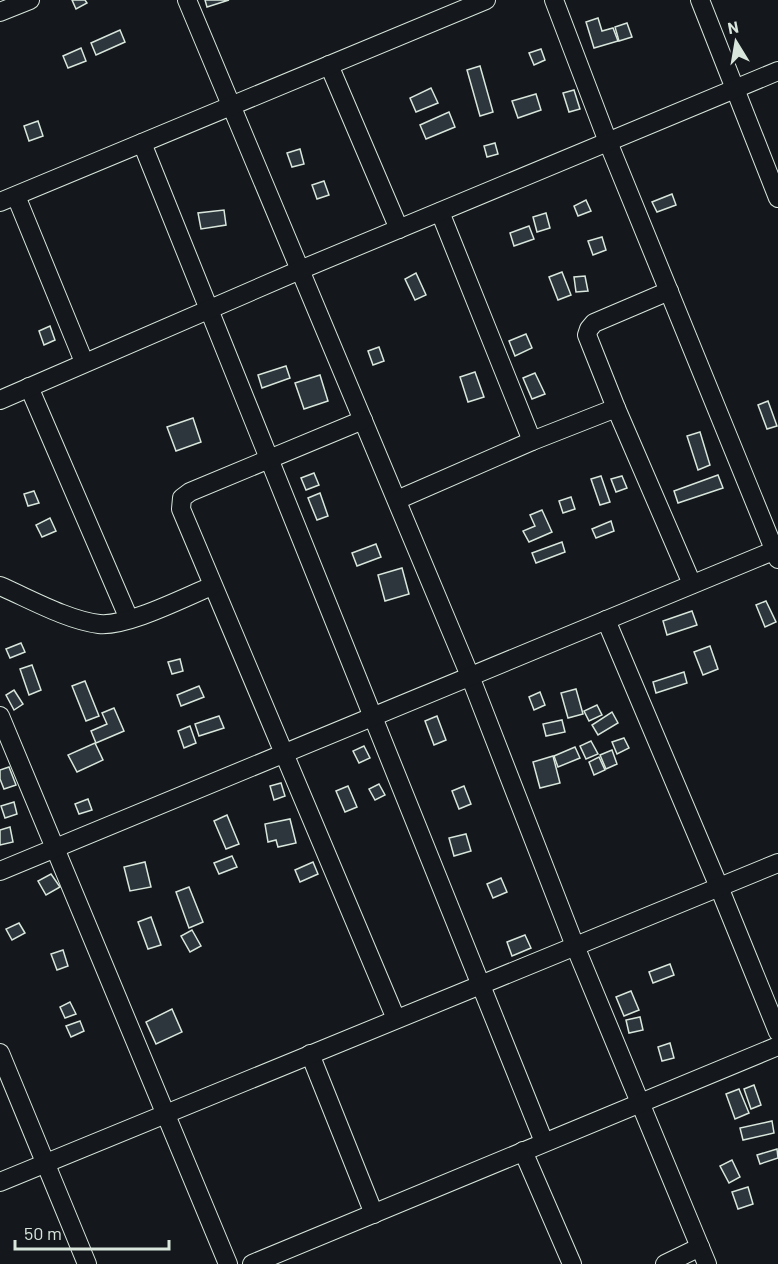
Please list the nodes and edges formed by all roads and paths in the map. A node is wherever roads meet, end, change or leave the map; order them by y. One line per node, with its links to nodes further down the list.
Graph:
1 (30, 0): 6 (street)
2 (187, 0): 10 (street)
3 (486, 0): 7 (street)
4 (554, 0): 11 (street)
5 (700, 0): 9 (street)
6 (0, 12)
7 (329, 65): 10 (street); 16 (street)
8 (778, 71): 9 (street)
9 (735, 88): 11 (street); 13 (street)
10 (231, 105): 12 (street); 17 (street)
11 (608, 141): 15 (street); 18 (street)
12 (142, 142): 14 (street); 19 (street)
13 (778, 198)
14 (8, 199): 20 (street)
15 (440, 212): 16 (street); 25 (street)
16 (399, 229): 17 (street)
17 (300, 270): 19 (street); 24 (street)
18 (669, 291): 23 (street); 28 (street)
19 (209, 310): 20 (street); 26 (street)
20 (84, 362): 21 (street)
21 (29, 387): 22 (street); 32 (street)
22 (0, 400)
23 (616, 408): 25 (street); 29 (street)
24 (363, 420): 26 (street); 27 (street)
25 (532, 441): 27 (street)
26 (269, 459): 31 (street); 36 (street)
27 (397, 500): 34 (street)
28 (777, 553): 29 (street)
29 (692, 584): 33 (street)
30 (0, 586): 32 (street)
31 (212, 586): 32 (street); 37 (street)
32 (129, 620)
33 (606, 620): 34 (street); 41 (street)
34 (470, 676): 36 (street); 42 (street)
35 (0, 716): 38 (street)
36 (373, 716): 37 (street); 43 (street)
37 (283, 753): 38 (street); 44 (street)
38 (55, 848): 40 (street); 50 (street)
39 (778, 863): 41 (street)
40 (0, 871)
41 (719, 887): 42 (street); 45 (street)
42 (575, 946): 43 (street); 49 (street)
43 (481, 984): 44 (street); 51 (street)
44 (396, 1019): 48 (street)
45 (778, 1032)
46 (778, 1046): 49 (street)
47 (0, 1053): 53 (street)
48 (310, 1054): 50 (street); 55 (street)
49 (639, 1102): 51 (street); 56 (street)
50 (166, 1114): 53 (street); 58 (street)
51 (544, 1142): 52 (street)
52 (523, 1151): 55 (street); 60 (street)
53 (45, 1163): 54 (street); 57 (street)
54 (0, 1182)
55 (375, 1214): 59 (street)
56 (704, 1256): 61 (street)
57 (87, 1264)
58 (228, 1264)
59 (252, 1264)
60 (572, 1264)
61 (665, 1264)

